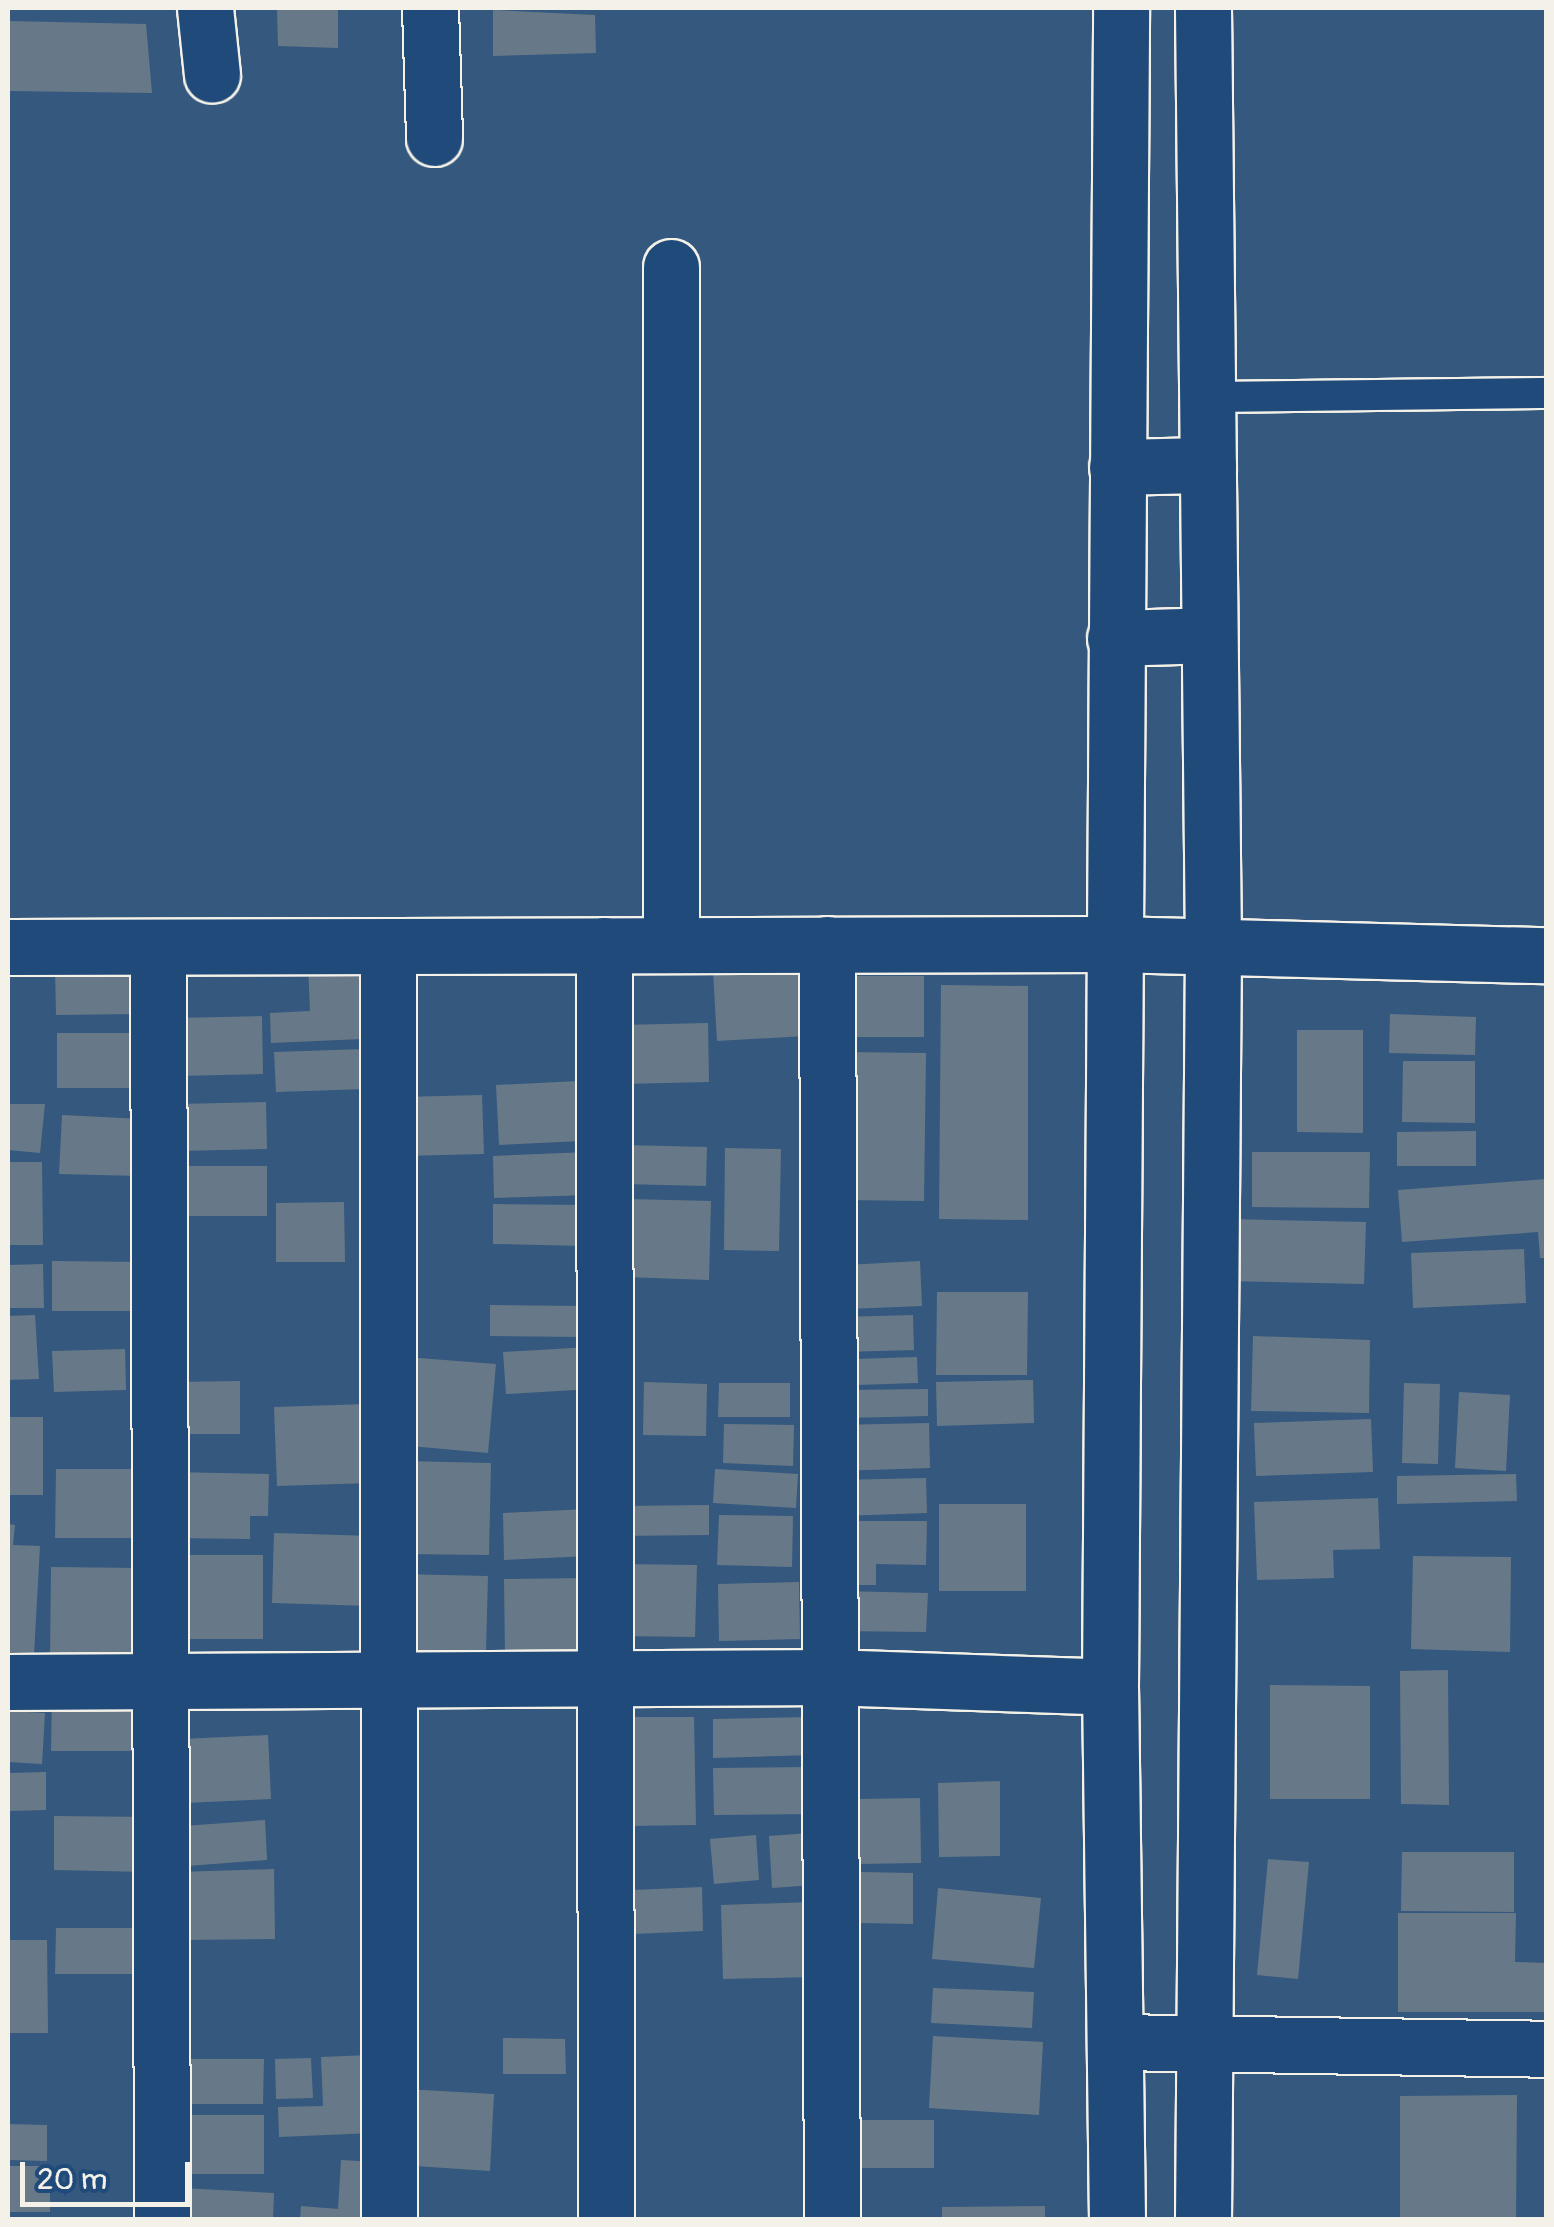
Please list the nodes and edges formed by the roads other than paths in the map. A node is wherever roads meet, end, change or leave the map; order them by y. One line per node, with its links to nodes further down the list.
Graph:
1 (205, 8): 5 (street)
2 (430, 8): 6 (street)
3 (1121, 8): 11 (street)
4 (1203, 8): 9 (street)
5 (212, 75)
6 (434, 138)
7 (671, 267): 17 (street)
8 (1546, 393): 9 (lane)
9 (1207, 398): 10 (street)
10 (1208, 465): 11 (street); 12 (street)
11 (1117, 468): 13 (street)
12 (1209, 635): 13 (street); 20 (street)
13 (1115, 638): 15 (street)
14 (827, 944): 15 (street); 17 (street); 23 (street)
15 (1113, 944): 20 (street); 28 (street)
16 (604, 945): 17 (street); 18 (street); 24 (street)
17 (670, 945)
18 (388, 946): 19 (street); 25 (street)
19 (158, 947): 21 (street); 26 (street)
20 (1213, 947): 22 (street); 30 (street)
21 (8, 948)
22 (1546, 954)
23 (829, 1677): 24 (street); 28 (street); 35 (street)
24 (608, 1678): 25 (street); 34 (street)
25 (388, 1680): 26 (street); 33 (street)
26 (159, 1681): 27 (street); 32 (street)
27 (8, 1682)
28 (1110, 1687): 29 (street)
29 (1115, 2042): 30 (street); 36 (street)
30 (1206, 2043): 31 (street); 37 (street)
31 (1546, 2049)
32 (162, 2220)
33 (389, 2220)
34 (606, 2220)
35 (832, 2220)
36 (1117, 2220)
37 (1204, 2220)

